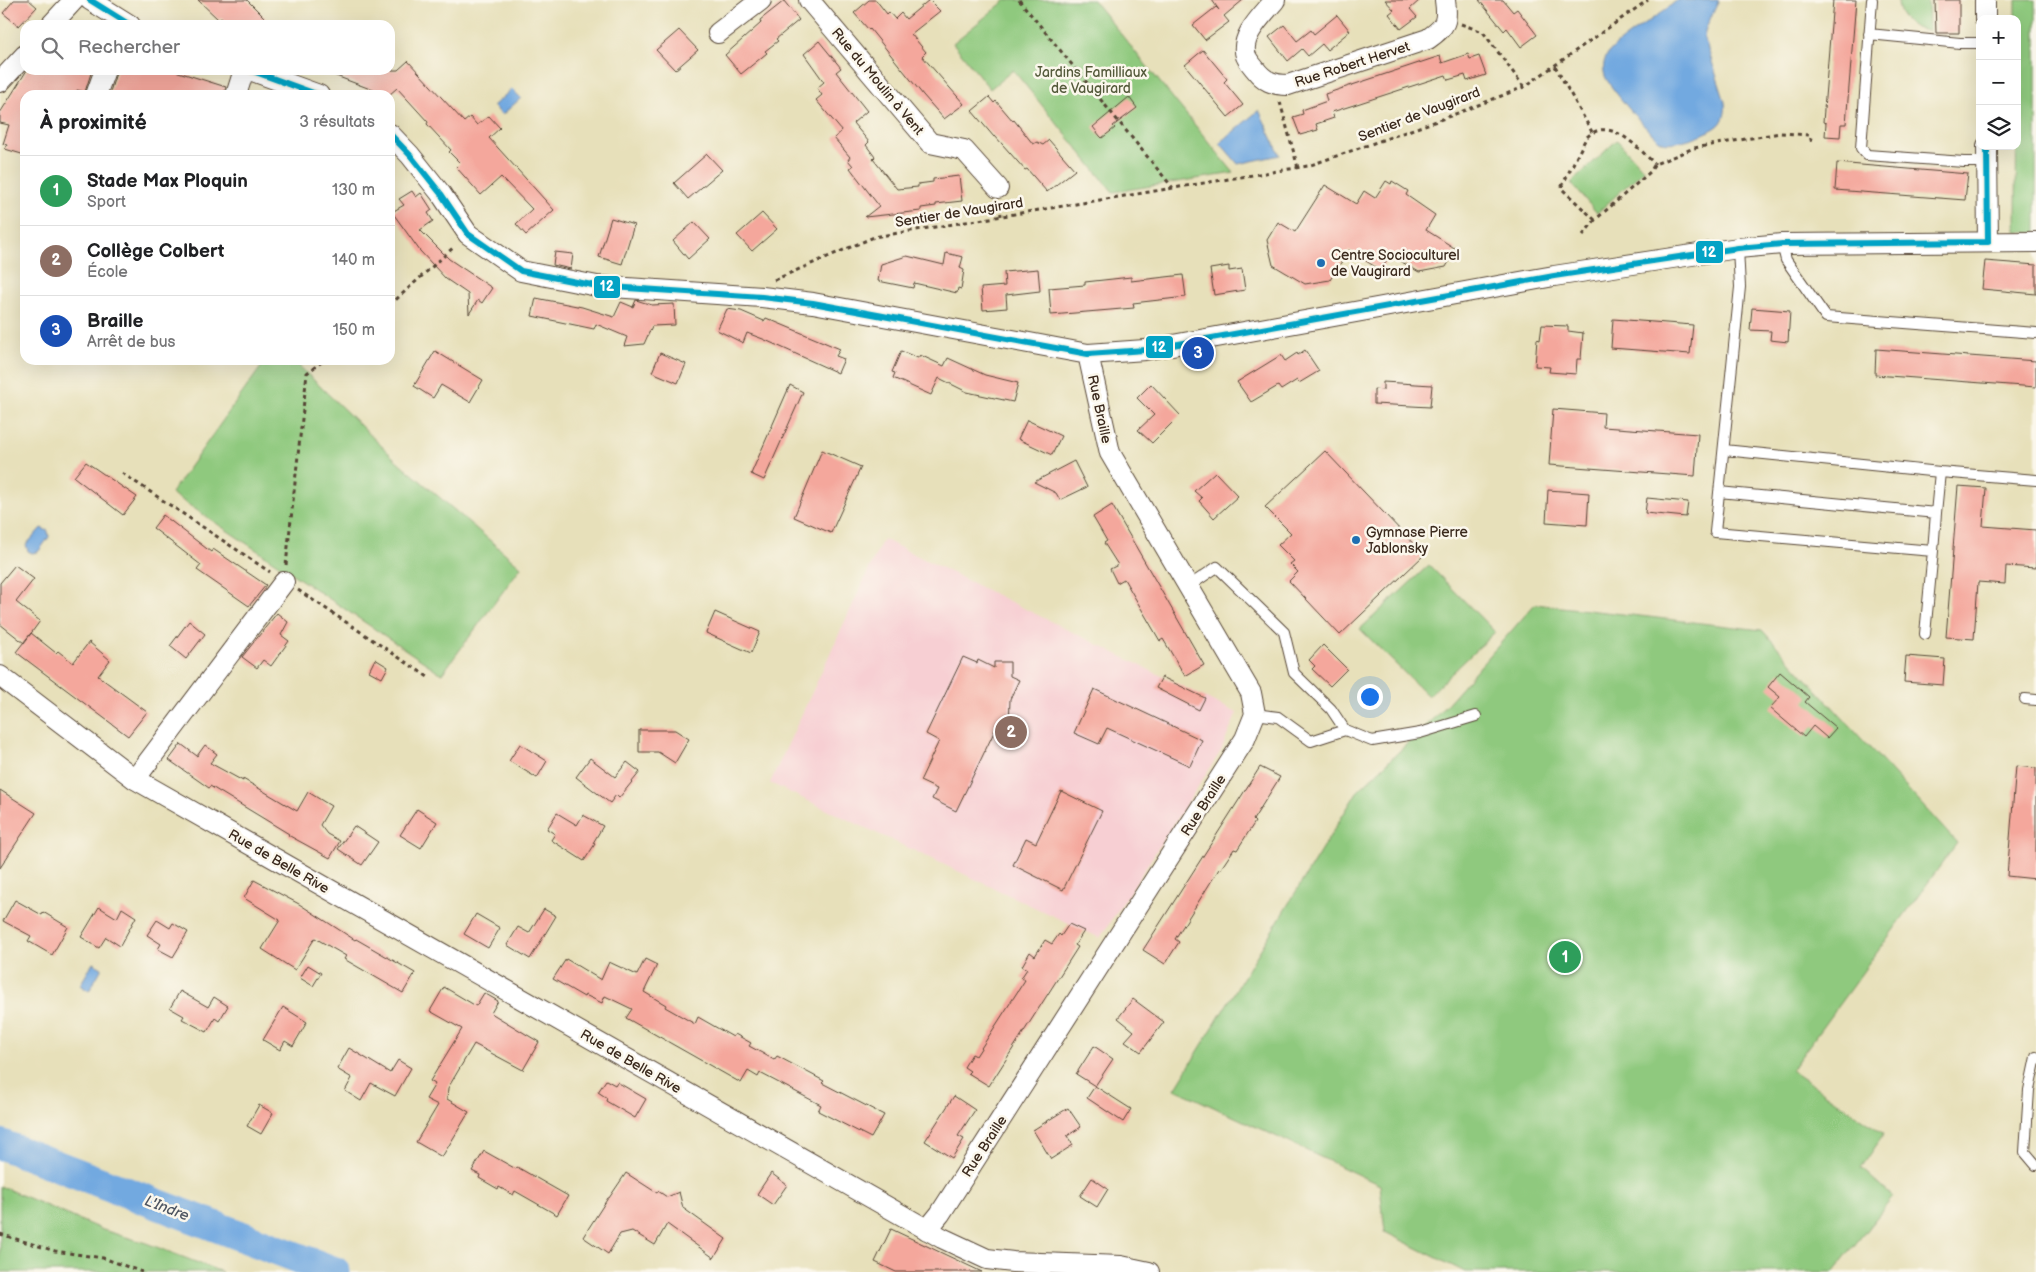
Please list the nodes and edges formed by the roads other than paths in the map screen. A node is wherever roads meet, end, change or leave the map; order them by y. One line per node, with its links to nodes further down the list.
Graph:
1 (74, 0): 10 (street)
2 (90, 0): 11 (street)
3 (761, 0): 12 (street)
4 (810, 0): 25 (street, Rue du Moulin à Vent)
5 (1275, 0): 8 (street, Rue Robert Hervet)
6 (1872, 0): 13 (lane)
7 (1985, 0): 9 (street)
8 (1446, 9)
9 (1985, 15)
10 (56, 20)
11 (118, 20)
12 (718, 33)
13 (1869, 34): 14 (lane); 24 (lane)
14 (1976, 42)
15 (20, 60): 19 (street)
16 (103, 75): 20 (street)
17 (242, 75): 21 (street)
18 (264, 75): 22 (street)
19 (0, 82)
20 (98, 90)
21 (238, 90)
22 (305, 90)
23 (395, 139): 31 (street)
24 (1987, 154): 26 (street)
25 (998, 188)
26 (1988, 242): 27 (street); 28 (street)
27 (2036, 242)
28 (1782, 244): 29 (street); 30 (lane)
29 (1738, 248): 31 (street); 32 (lane)
30 (2036, 333)
31 (1088, 354): 39 (street, Rue Braille)
32 (1724, 450): 33 (lane); 35 (lane)
33 (1940, 472): 34 (lane); 36 (lane)
34 (2036, 480)
35 (1719, 492): 36 (lane); 37 (lane)
36 (1936, 513): 37 (lane)
37 (1933, 551): 40 (lane)
38 (284, 582): 47 (street)
39 (1189, 586): 44 (street, Rue Braille); 46 (lane)
40 (1925, 634)
41 (0, 676): 47 (street, Rue de Belle Rive)
42 (2025, 698): 43 (lane)
43 (2036, 700)
44 (1255, 714): 46 (lane); 50 (street, Rue Braille)
45 (1476, 716): 46 (lane)
46 (1345, 730)
47 (135, 779): 50 (street, Rue de Belle Rive)
48 (2036, 1057): 49 (lane)
49 (2036, 1165)
50 (927, 1230): 51 (street, Rue de Belle Rive)
51 (1149, 1272)

